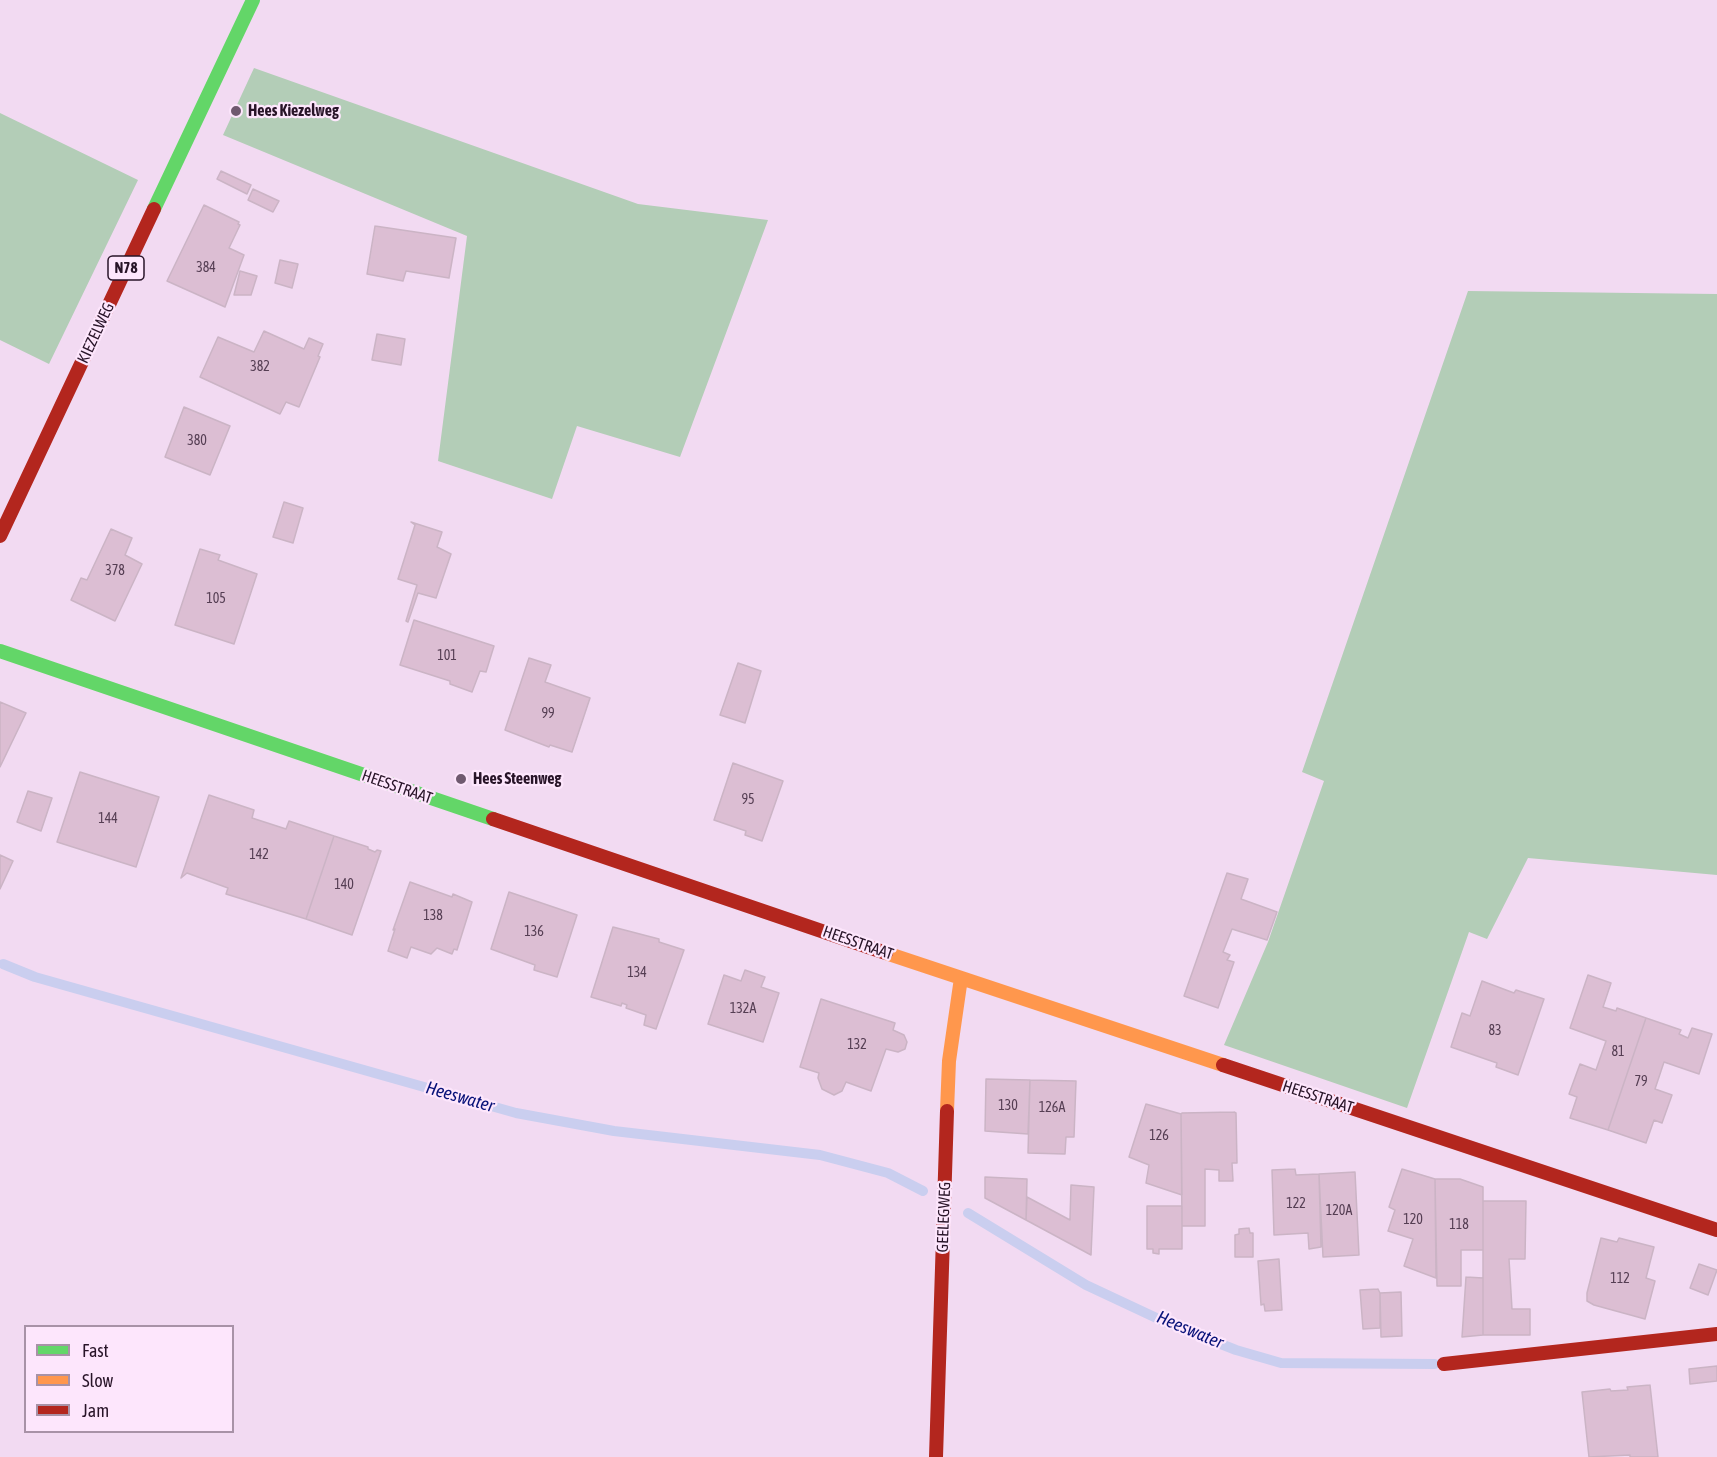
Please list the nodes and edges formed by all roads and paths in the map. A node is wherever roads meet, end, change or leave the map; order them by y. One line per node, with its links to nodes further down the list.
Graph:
1 (253, 0): 2 (street, KIEZELWEG / N78)
2 (0, 536)
3 (0, 651): 4 (street, HEESSTRAAT)
4 (961, 978): 5 (street, HEESSTRAAT); 8 (street, GEELEGWEG)
5 (1717, 1230)
6 (1717, 1334): 7 (street)
7 (1444, 1364)
8 (936, 1457)

